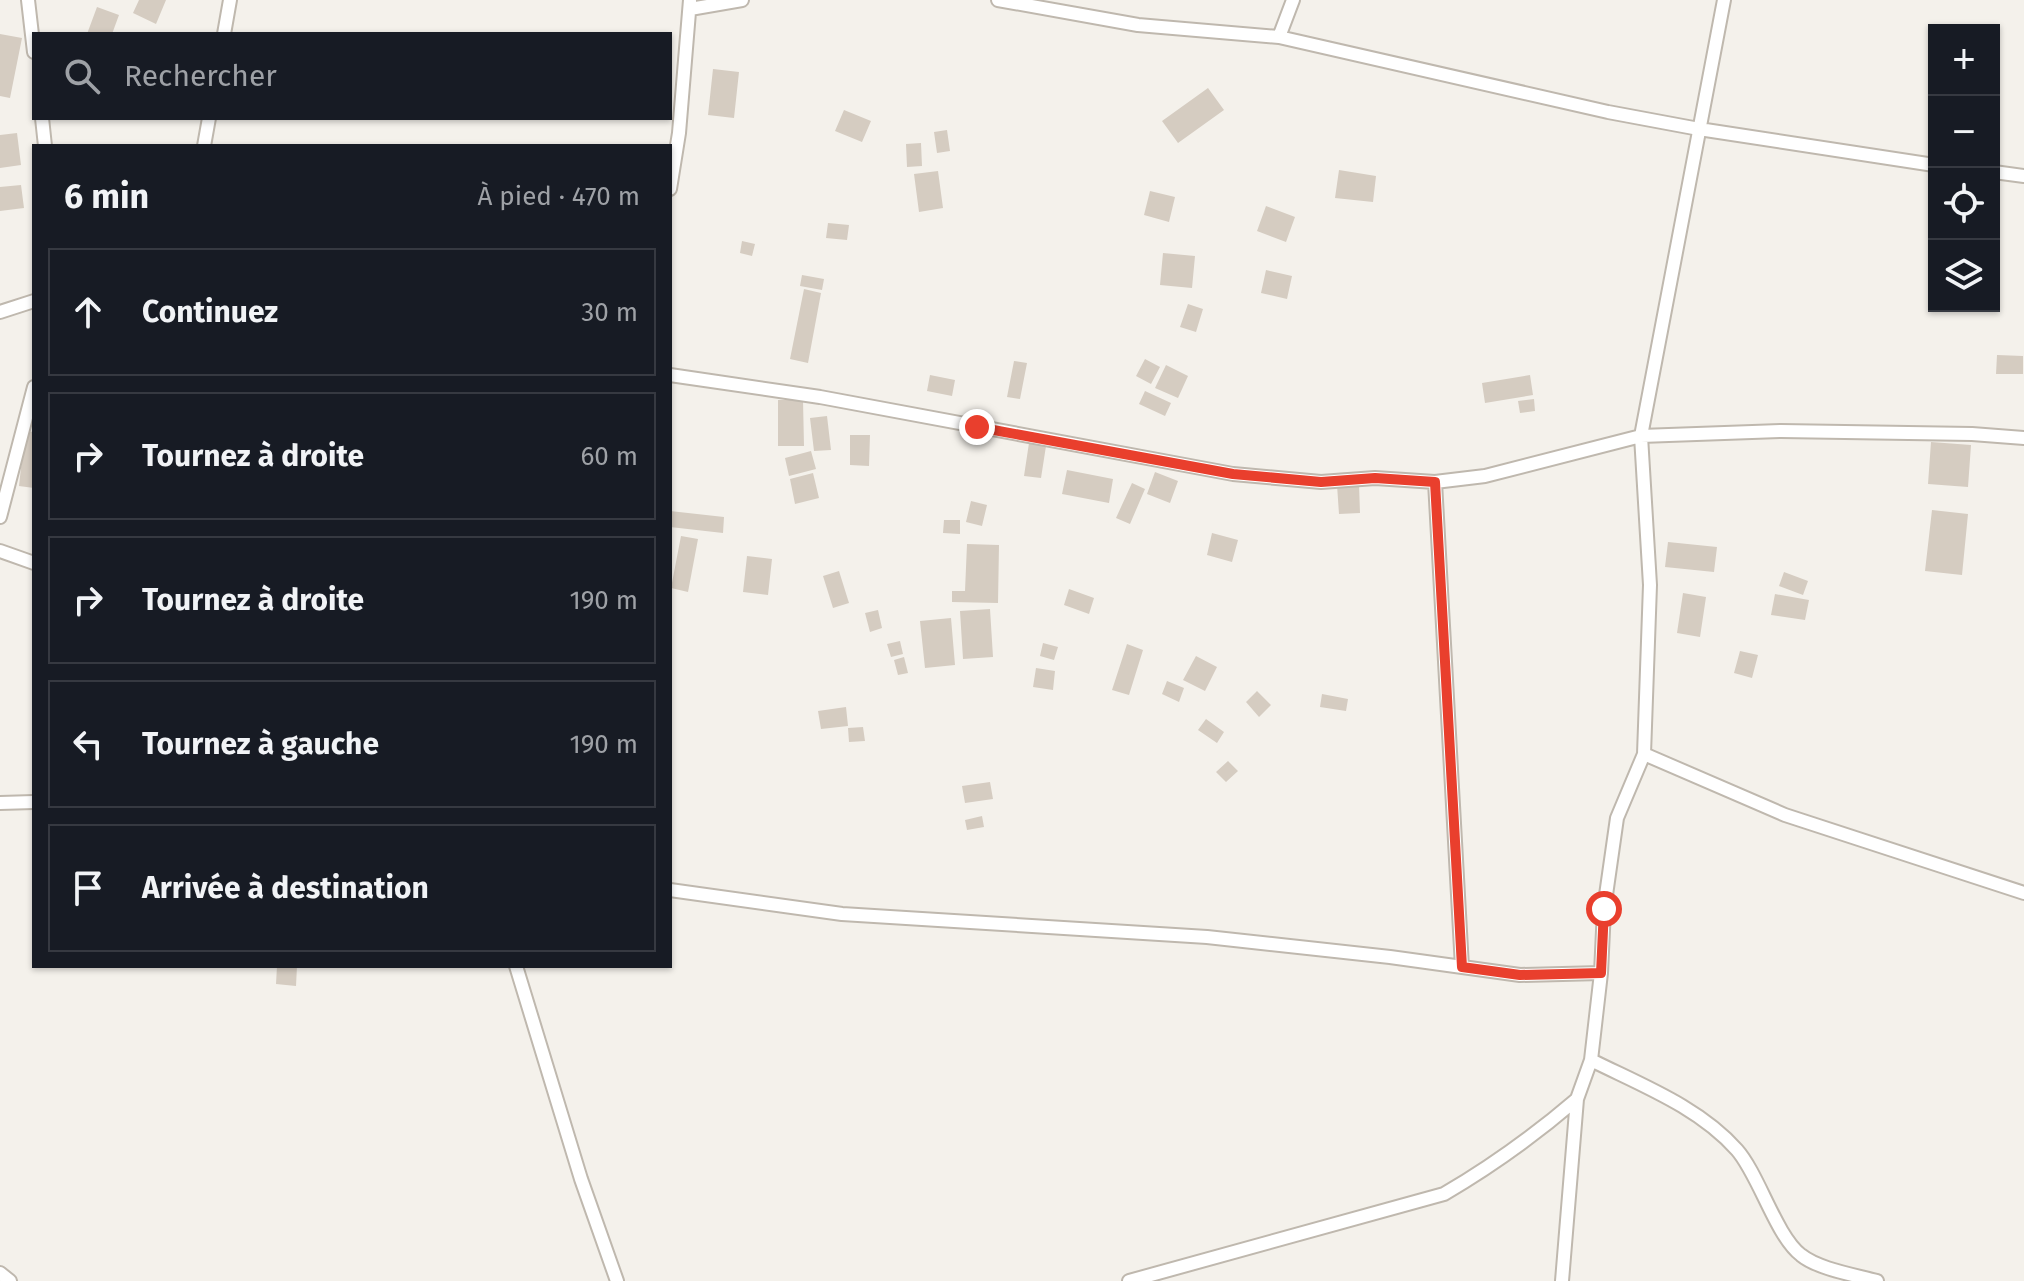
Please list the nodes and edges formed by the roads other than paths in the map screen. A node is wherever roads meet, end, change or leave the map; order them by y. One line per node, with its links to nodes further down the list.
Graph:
1 (28, 0): 9 (street)
2 (230, 0): 8 (street)
3 (742, 0): 7 (street)
4 (998, 0): 10 (street)
5 (1293, 0): 10 (street)
6 (1724, 0): 13 (street)
7 (690, 4): 19 (street)
8 (224, 32)
9 (32, 35)
10 (1279, 37): 13 (street)
11 (42, 120): 14 (street)
12 (209, 120): 15 (street)
13 (1699, 129): 16 (street); 24 (street)
14 (45, 144)
15 (204, 144)
16 (1928, 164)
17 (2000, 173): 18 (street)
18 (2024, 176)
19 (672, 177)
20 (32, 302): 21 (street)
21 (0, 312)
22 (672, 375): 26 (street)
23 (32, 395): 27 (street)
24 (1641, 436): 25 (street); 26 (street); 30 (street)
25 (2024, 438)
26 (1435, 482): 35 (street)
27 (0, 517)
28 (0, 551): 29 (street)
29 (32, 562)
30 (1644, 754): 34 (street); 37 (street)
31 (32, 802): 32 (street)
32 (0, 803)
33 (672, 890): 35 (street)
34 (2024, 893)
35 (1462, 967): 37 (street)
36 (517, 968): 42 (street)
37 (1601, 973): 38 (street)
38 (1591, 1060): 39 (street); 45 (street)
39 (1577, 1099): 43 (street); 44 (street)
40 (0, 1273): 41 (street)
41 (10, 1281)
42 (617, 1281)
43 (1129, 1281)
44 (1562, 1281)
45 (1877, 1281)

